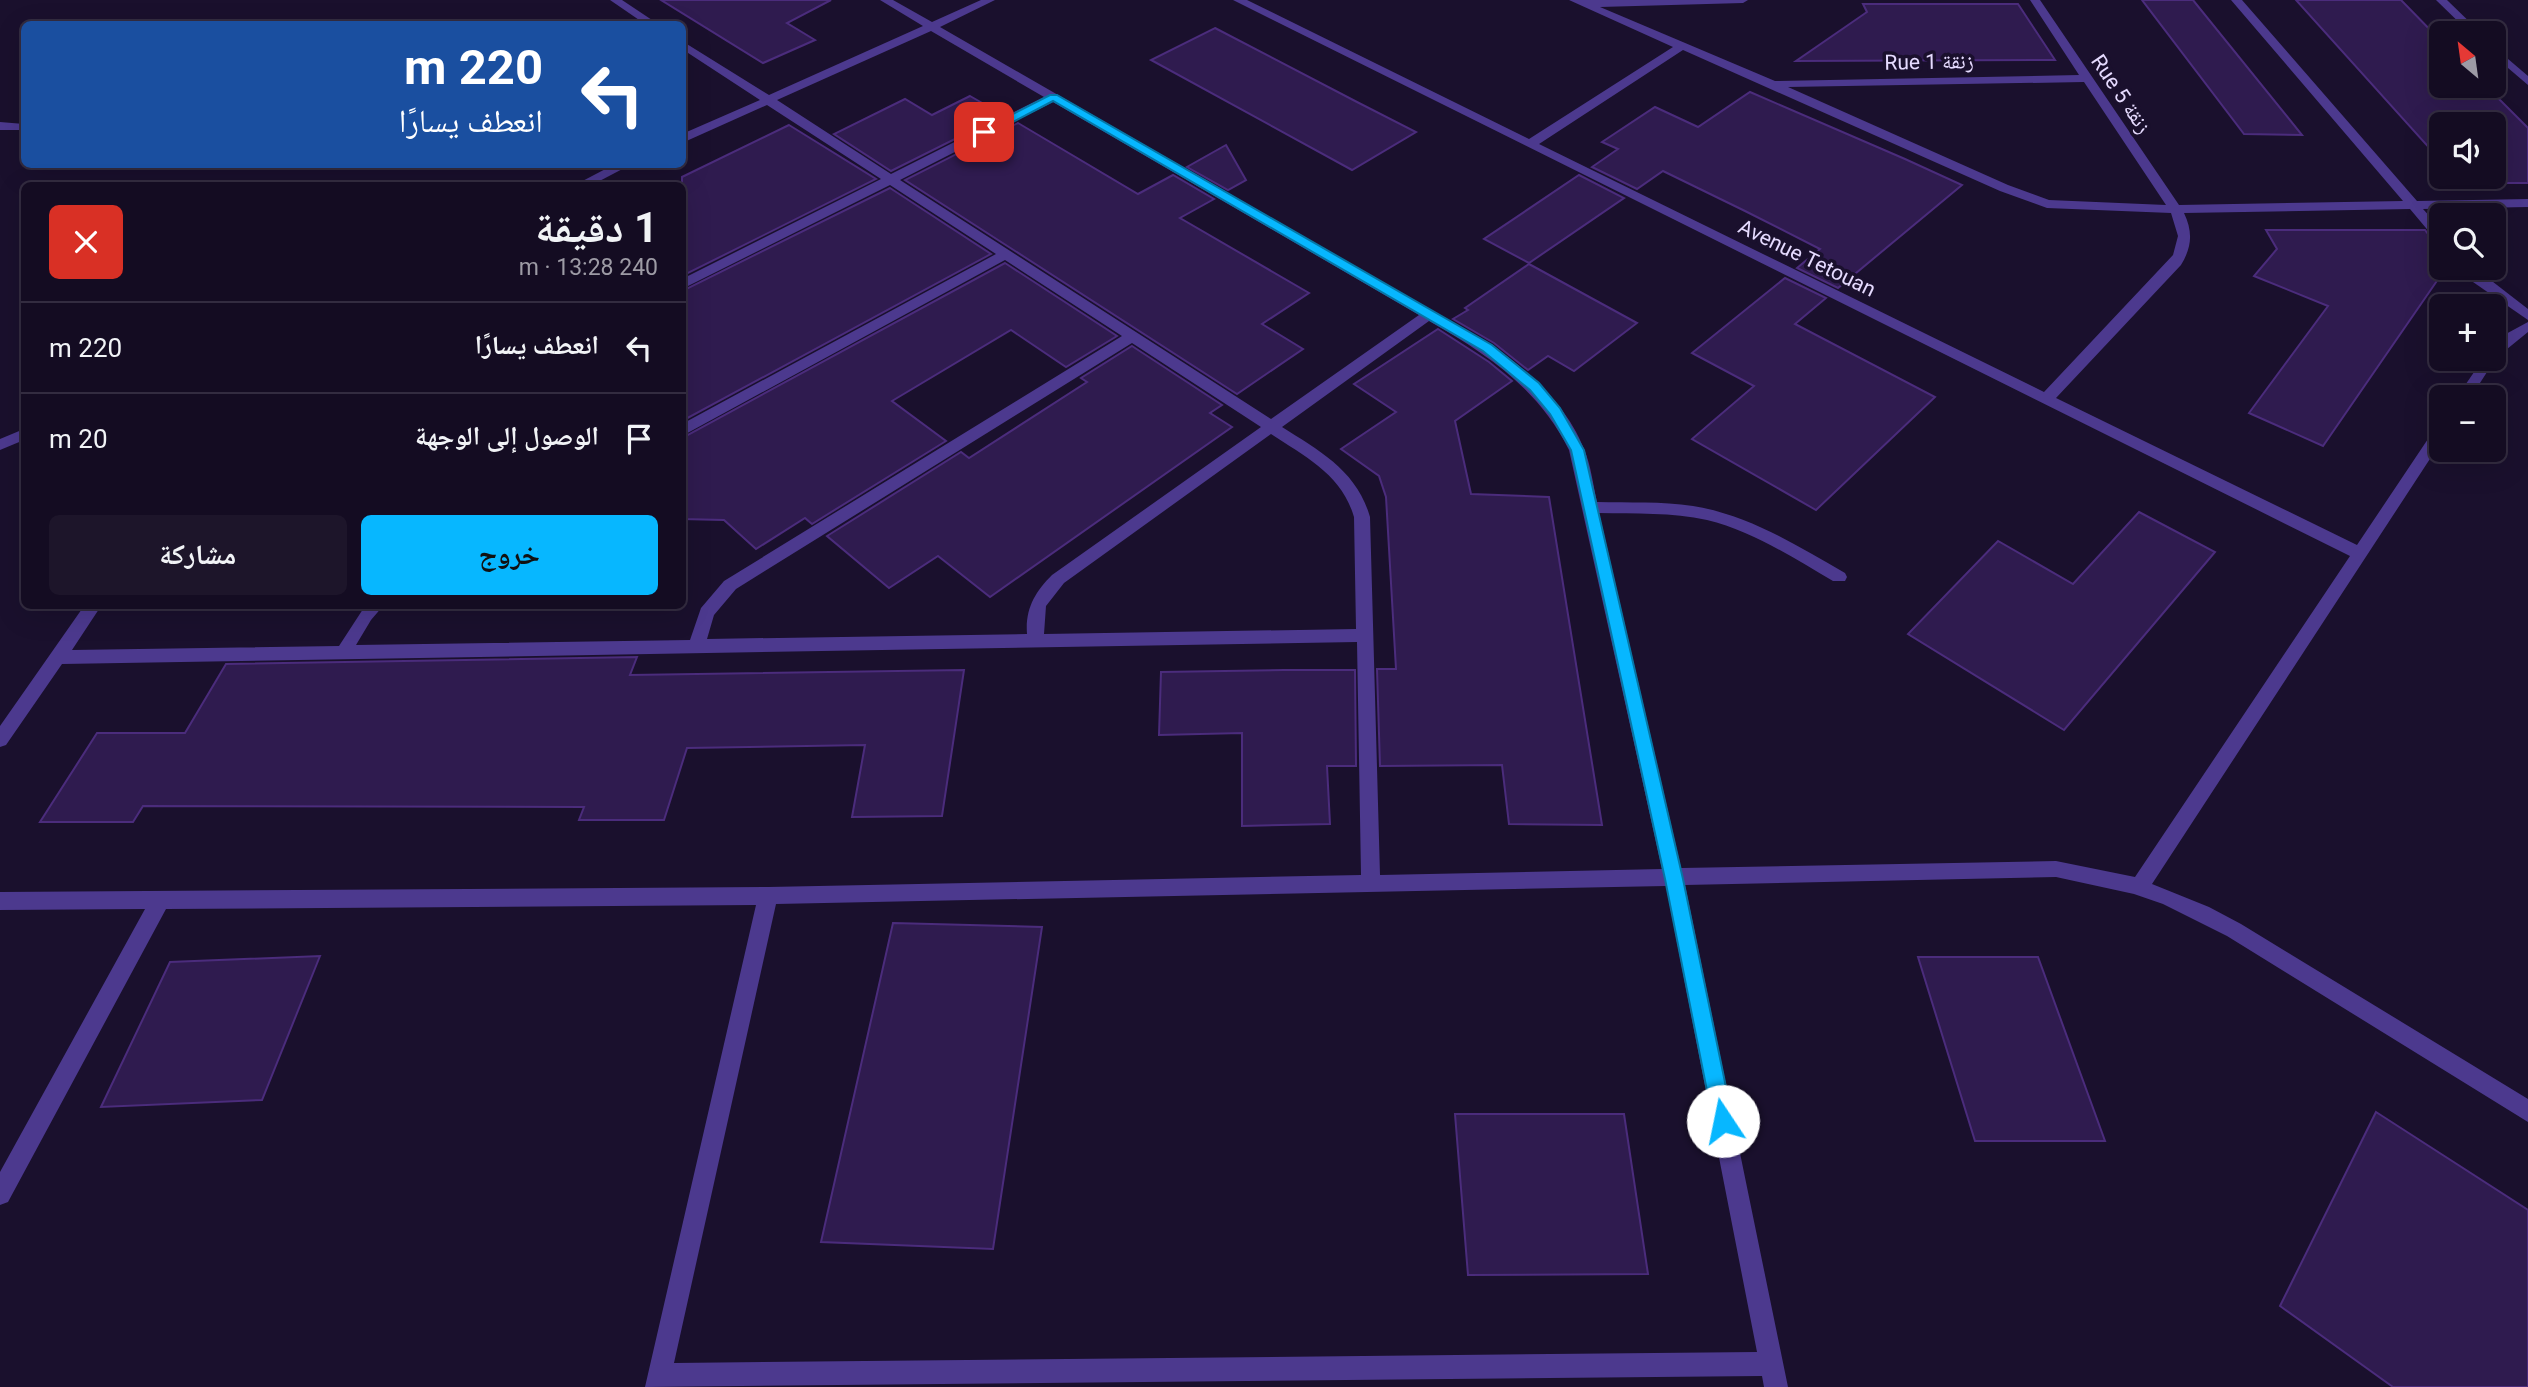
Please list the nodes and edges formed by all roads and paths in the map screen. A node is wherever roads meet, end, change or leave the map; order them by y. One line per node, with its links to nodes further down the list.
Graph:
1 (615, 0): 10 (street)
2 (885, 0): 12 (street)
3 (990, 0): 12 (street)
4 (1238, 0): 24 (street, Avenue Tetouan)
5 (1743, 0): 9 (street)
6 (2035, 0): 16 (street, Rue 5 زنقة)
7 (2236, 0): 29 (street)
8 (2441, 0): 11 (street)
9 (1578, 2): 13 (street)
10 (647, 21)
11 (2463, 21)
12 (932, 27): 19 (street); 20 (street)
13 (1682, 46): 18 (street); 24 (street)
14 (686, 47): 20 (street)
15 (2506, 61): 17 (street)
16 (2087, 78): 18 (street, Rue 1 زنقة); 30 (street, Rue 5 زنقة)
17 (2528, 82)
18 (1772, 84): 30 (street)
19 (1053, 97): 26 (street); 35 (street)
20 (769, 100): 23 (street); 26 (street)
21 (0, 126): 22 (street)
22 (21, 127)
23 (686, 137)
24 (1530, 144): 40 (street, Avenue Tetouan)
25 (617, 168): 27 (street)
26 (891, 179): 32 (street); 34 (street)
27 (588, 182)
28 (2528, 203): 29 (street)
29 (2415, 206): 30 (street); 31 (street)
30 (2175, 209): 40 (street, Rue 5 زنقة)
31 (2429, 223)
32 (1006, 254): 38 (street); 42 (street)
33 (2479, 280): 36 (street)
34 (686, 283)
35 (1429, 314): 41 (street); 46 (street)
36 (2528, 316)
37 (2528, 327): 39 (street)
38 (1132, 336): 41 (street); 53 (street)
39 (2506, 341)
40 (2046, 399): 47 (street, Avenue Tetouan)
41 (1271, 427): 51 (street); 52 (street)
42 (686, 429)
43 (21, 435): 44 (street)
44 (0, 445)
45 (2429, 449): 47 (street)
46 (1590, 507): 48 (street); 57 (street)
47 (2358, 553): 59 (street)
48 (1839, 577)
49 (91, 609): 55 (street)
50 (372, 609): 54 (street)
51 (1364, 635): 52 (street); 58 (street)
52 (1036, 640): 53 (street)
53 (698, 646): 54 (street)
54 (344, 652): 55 (street)
55 (57, 657): 56 (street)
56 (0, 740)
57 (1674, 879): 58 (street); 59 (street); 65 (street)
58 (1371, 885): 60 (street)
59 (2140, 886): 63 (street)
60 (768, 896): 61 (street); 66 (street)
61 (160, 900): 62 (street); 64 (street)
62 (0, 901)
63 (2528, 1111)
64 (0, 1194)
65 (1774, 1375): 66 (street)
66 (658, 1381)

